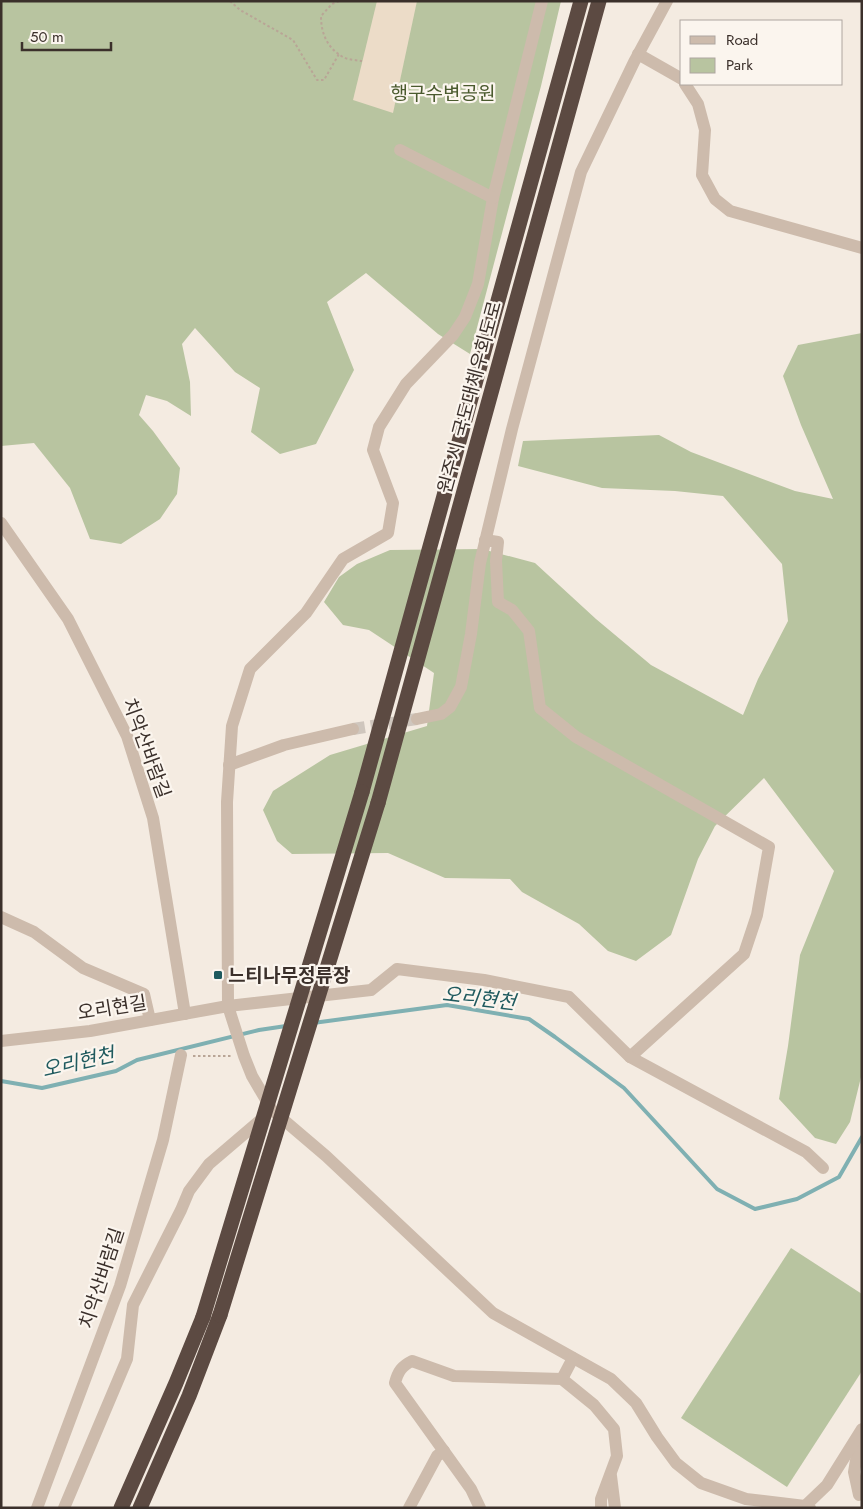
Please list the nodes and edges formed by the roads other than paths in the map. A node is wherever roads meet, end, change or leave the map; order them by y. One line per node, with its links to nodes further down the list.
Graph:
1 (542, 1): 9 (street)
2 (667, 1): 5 (street)
3 (581, 2): 36 (highway, 원주시 국도대체우회도로, bridge)
4 (599, 4): 37 (highway, 원주시 국도대체우회도로, bridge)
5 (638, 54): 6 (street); 12 (street)
6 (680, 78)
7 (686, 85): 10 (street)
8 (400, 150): 9 (street)
9 (493, 198): 15 (street)
10 (862, 248)
11 (1, 523): 18 (street, 치악산바람길)
12 (485, 540): 13 (street); 22 (street)
13 (417, 719)
14 (353, 729): 15 (street)
15 (229, 765): 17 (street)
16 (1, 917): 19 (street)
17 (228, 1006): 18 (street, 오리현길); 22 (street, 오리현길); 23 (street)
18 (185, 1014): 19 (street, 오리현길)
19 (150, 1020): 20 (street, 오리현길)
20 (1, 1040)
21 (181, 1055): 34 (street, 치악산바람길)
22 (630, 1057): 24 (street, 오리현길)
23 (272, 1110): 25 (street); 35 (street)
24 (824, 1168)
25 (573, 1358): 26 (street); 32 (street)
26 (562, 1379): 28 (street); 30 (street)
27 (862, 1429): 31 (street); 33 (street)
28 (444, 1451): 38 (street); 39 (street)
29 (862, 1467): 31 (street)
30 (611, 1471): 40 (street); 41 (street)
31 (860, 1497)
32 (744, 1503): 33 (street)
33 (807, 1507)
34 (38, 1508)
35 (64, 1508)
36 (121, 1508)
37 (140, 1508)
38 (409, 1508)
39 (480, 1508)
40 (601, 1508)
41 (615, 1508)

